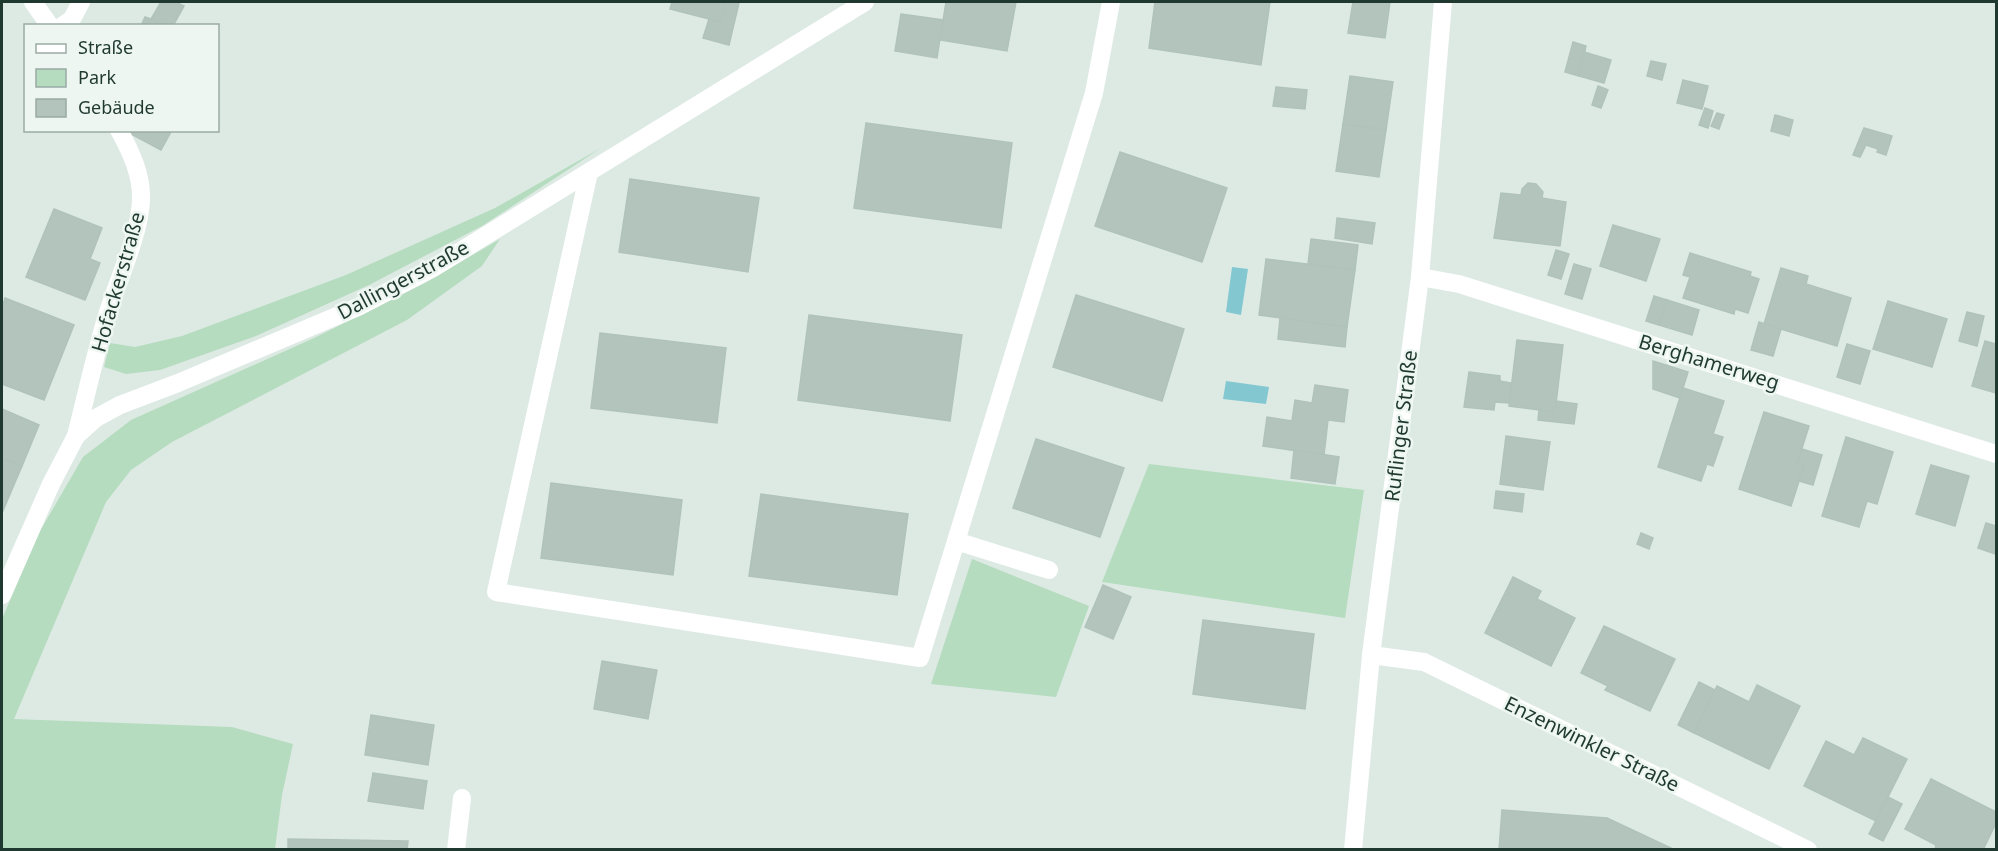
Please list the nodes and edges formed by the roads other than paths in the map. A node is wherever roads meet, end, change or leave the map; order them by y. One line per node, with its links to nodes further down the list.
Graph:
1 (33, 2): 6 (street)
2 (81, 2): 7 (street)
3 (865, 2): 9 (street, Dallingerstraße)
4 (1111, 2): 13 (street)
5 (1443, 2): 10 (street, Ruflinger Straße)
6 (49, 24)
7 (66, 24)
8 (120, 132): 11 (street, Hofackerstraße)
9 (589, 172): 11 (street, Dallingerstraße); 13 (street)
10 (1420, 277): 12 (street, Berghamerweg); 16 (street, Ruflinger Straße)
11 (76, 436): 15 (street, Dallingerstraße)
12 (1996, 454)
13 (956, 541): 14 (street)
14 (1049, 570)
15 (2, 595)
16 (1371, 655): 19 (street, Ruflinger Straße); 20 (street, Enzenwinkler Straße)
17 (462, 798): 18 (street)
18 (456, 849)
19 (1353, 849)
20 (1808, 849)

